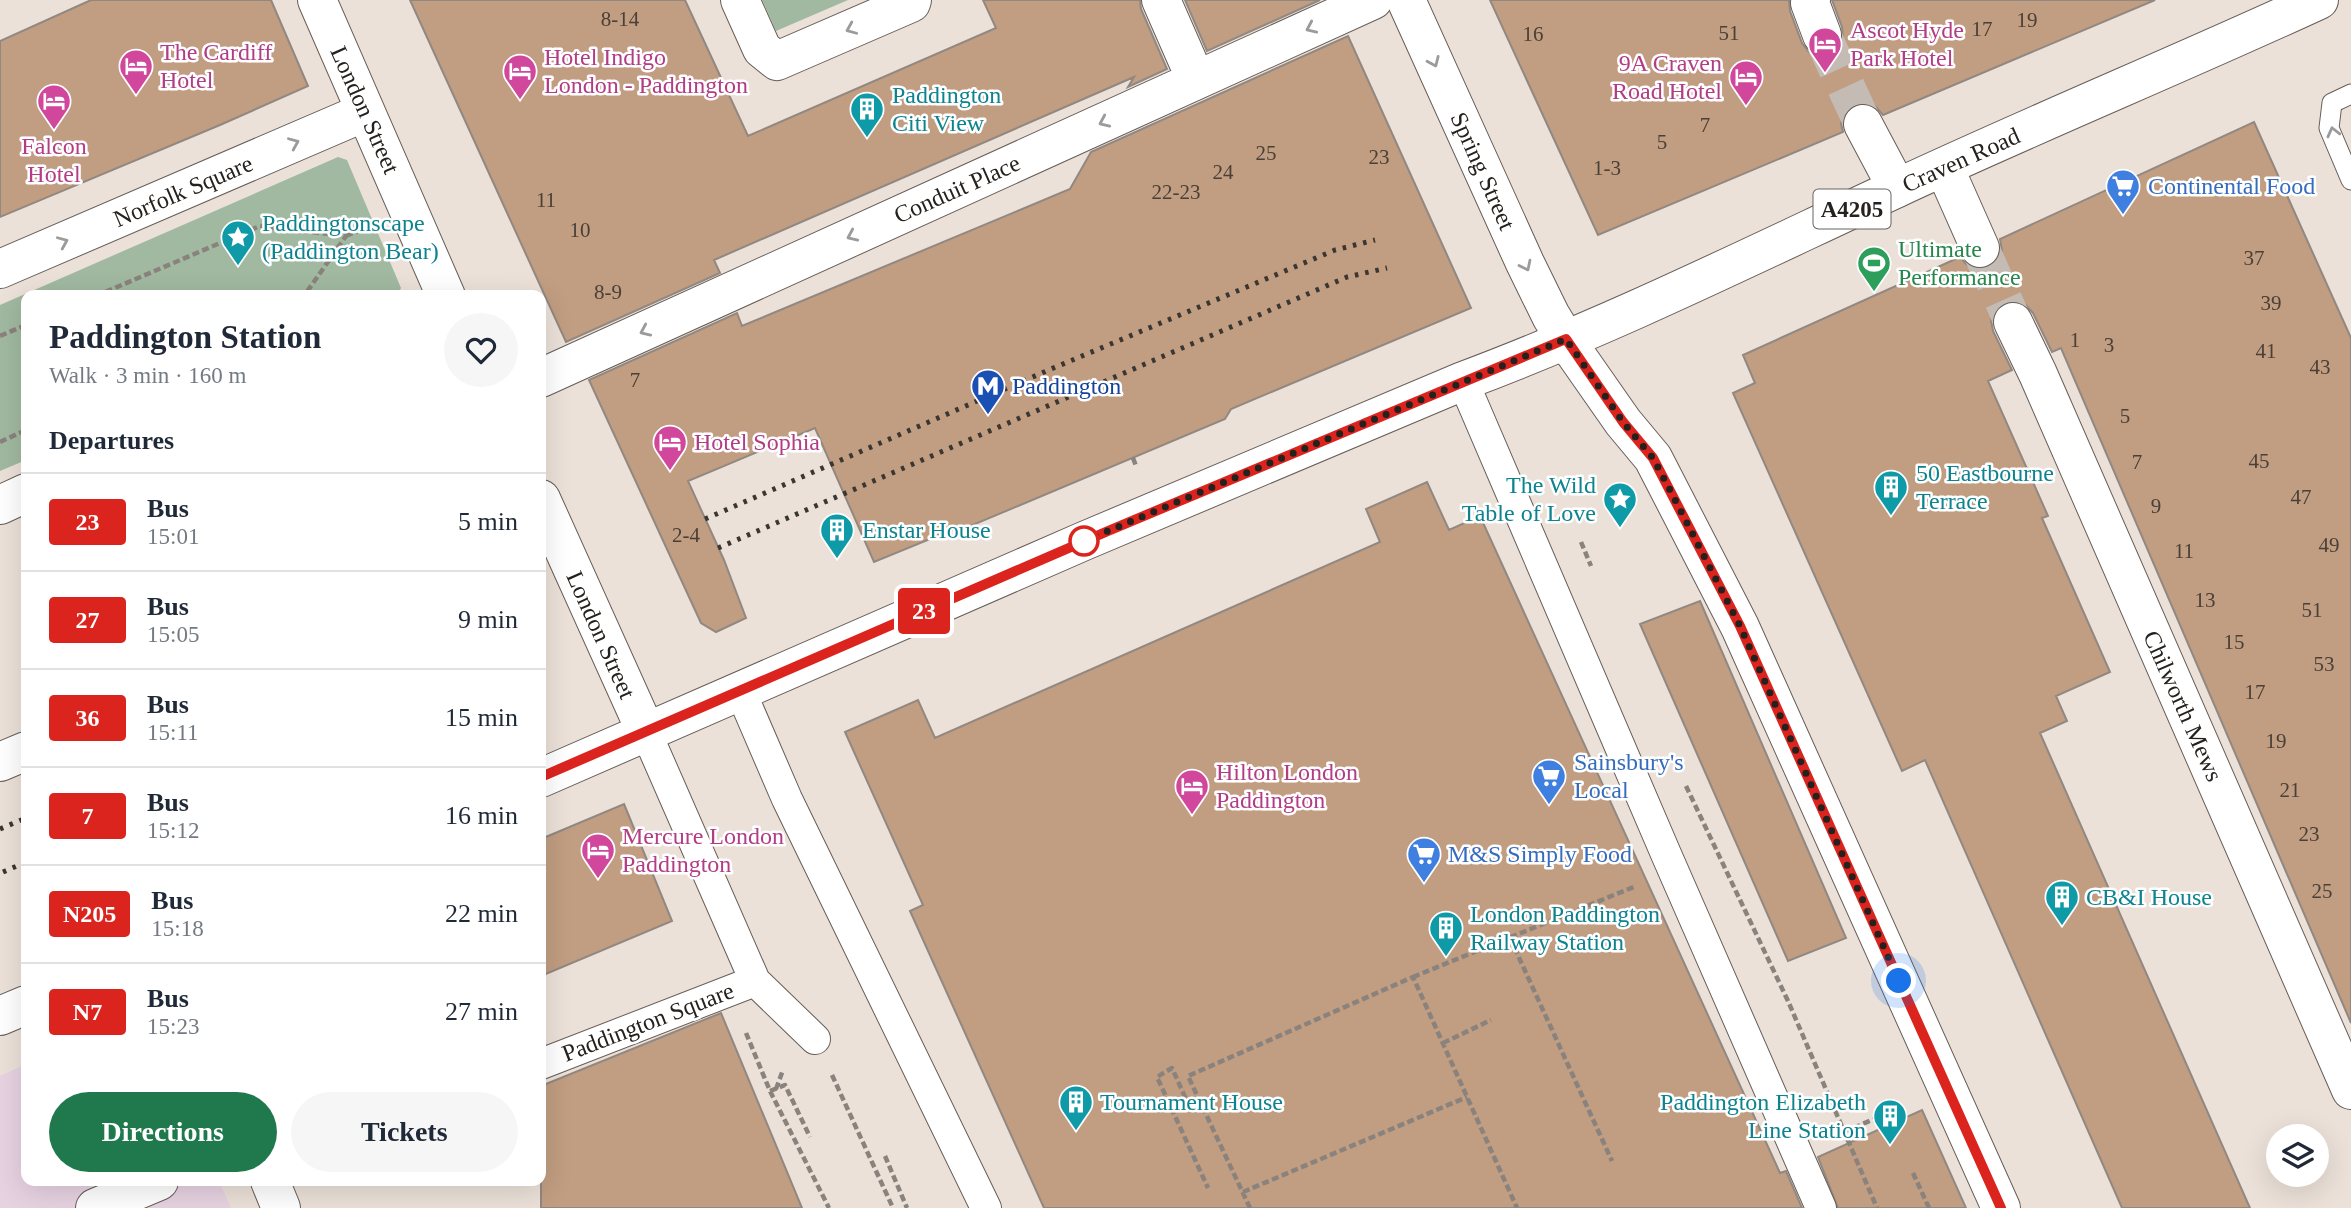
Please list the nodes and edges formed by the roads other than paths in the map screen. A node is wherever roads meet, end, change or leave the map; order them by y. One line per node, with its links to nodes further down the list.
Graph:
1 (317, 0): 10 (street, London Street)
2 (740, 0): 3 (street, one-way to 2)
3 (912, 0)
4 (1161, 0): 8 (street)
5 (1373, 0): 8 (street, Conduit Place, one-way to 8)
6 (1406, 0): 19 (street, Spring Street, one-way to 19)
7 (2319, 0): 12 (street, Craven Road / A4205)
8 (1196, 80): 20 (street, Conduit Place, one-way to 20)
9 (2351, 94): 13 (lane, one-way to 9)
10 (365, 112): 16 (street, Norfolk Square, one-way to 10); 17 (street, London Street)
11 (1863, 124): 14 (street)
12 (1944, 167): 14 (street, Craven Road / A4205); 15 (street)
13 (2351, 180)
14 (1896, 188): 19 (street, Craven Road / A4205)
15 (1980, 248)
16 (0, 269)
17 (443, 290)
18 (2013, 322): 35 (street, Chilworth Mews)
19 (1566, 339): 21 (street, A4205); 42 (street, Spring Street)
20 (546, 376)
21 (1463, 381): 25 (street, A4205); 41 (street)
22 (21, 495): 23 (street)
23 (0, 505)
24 (546, 526): 26 (street, London Street)
25 (740, 690): 26 (street, A4205); 40 (street)
26 (646, 732): 29 (street, A4205); 30 (street)
27 (21, 753): 28 (street)
28 (0, 762)
29 (546, 776)
30 (741, 986): 33 (street); 34 (street, Paddington Square)
31 (21, 1007): 32 (street)
32 (0, 1016)
33 (815, 1039)
34 (546, 1062)
35 (2351, 1090)
36 (147, 1186): 38 (street)
37 (272, 1186): 39 (street)
38 (95, 1208)
39 (281, 1208)
40 (986, 1208)
41 (1821, 1208)
42 (2001, 1208)

